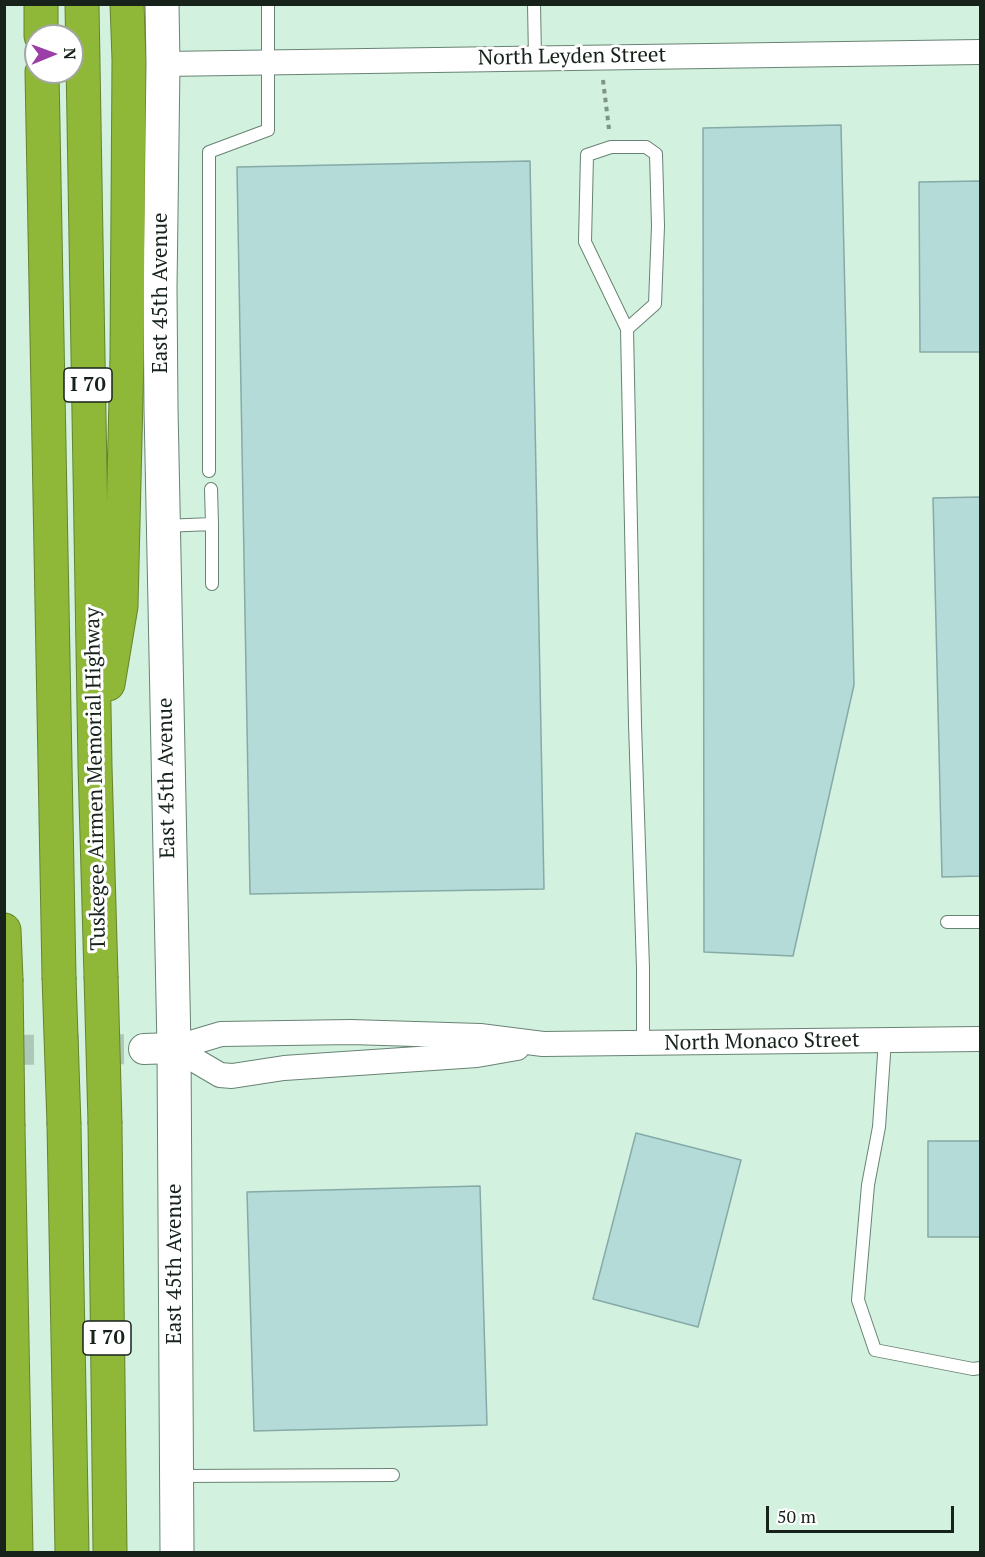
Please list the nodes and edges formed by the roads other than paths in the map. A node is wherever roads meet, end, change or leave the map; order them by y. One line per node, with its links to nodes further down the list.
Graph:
1 (41, 4): 7 (highway)
2 (82, 4): 19 (highway, Tuskegee Airmen Memorial Highway / I 70)
3 (127, 4): 19 (highway)
4 (162, 4): 11 (main road, East 45th Avenue)
5 (268, 4): 10 (lane)
6 (534, 4): 9 (lane)
7 (41, 24)
8 (981, 52): 9 (street, North Leyden Street)
9 (535, 58): 10 (street, North Leyden Street)
10 (269, 62): 11 (street, North Leyden Street); 14 (lane)
11 (163, 64): 17 (main road, East 45th Avenue)
12 (42, 84): 32 (highway, bridge)
13 (627, 329): 13 (lane); 25 (lane)
14 (209, 471)
15 (211, 489): 16 (lane)
16 (212, 524): 17 (lane); 18 (lane)
17 (162, 526): 27 (main road, East 45th Avenue)
18 (212, 584)
19 (94, 766): 33 (highway, Tuskegee Airmen Memorial Highway / I 70, bridge)
20 (947, 922): 21 (lane)
21 (981, 922)
22 (4, 930): 31 (highway, bridge)
23 (981, 1039): 24 (street, North Monaco Street)
24 (885, 1040): 25 (street, North Monaco Street); 28 (lane)
25 (643, 1043): 26 (street, North Monaco Street)
26 (543, 1044): 27 (street, North Monaco Street); 27 (street, North Monaco Street)
27 (159, 1049): 30 (main road, East 45th Avenue)
28 (981, 1368)
29 (393, 1475): 30 (lane)
30 (176, 1476): 34 (main road, East 45th Avenue)
31 (16, 1552)
32 (72, 1552)
33 (110, 1552)
34 (177, 1552)

